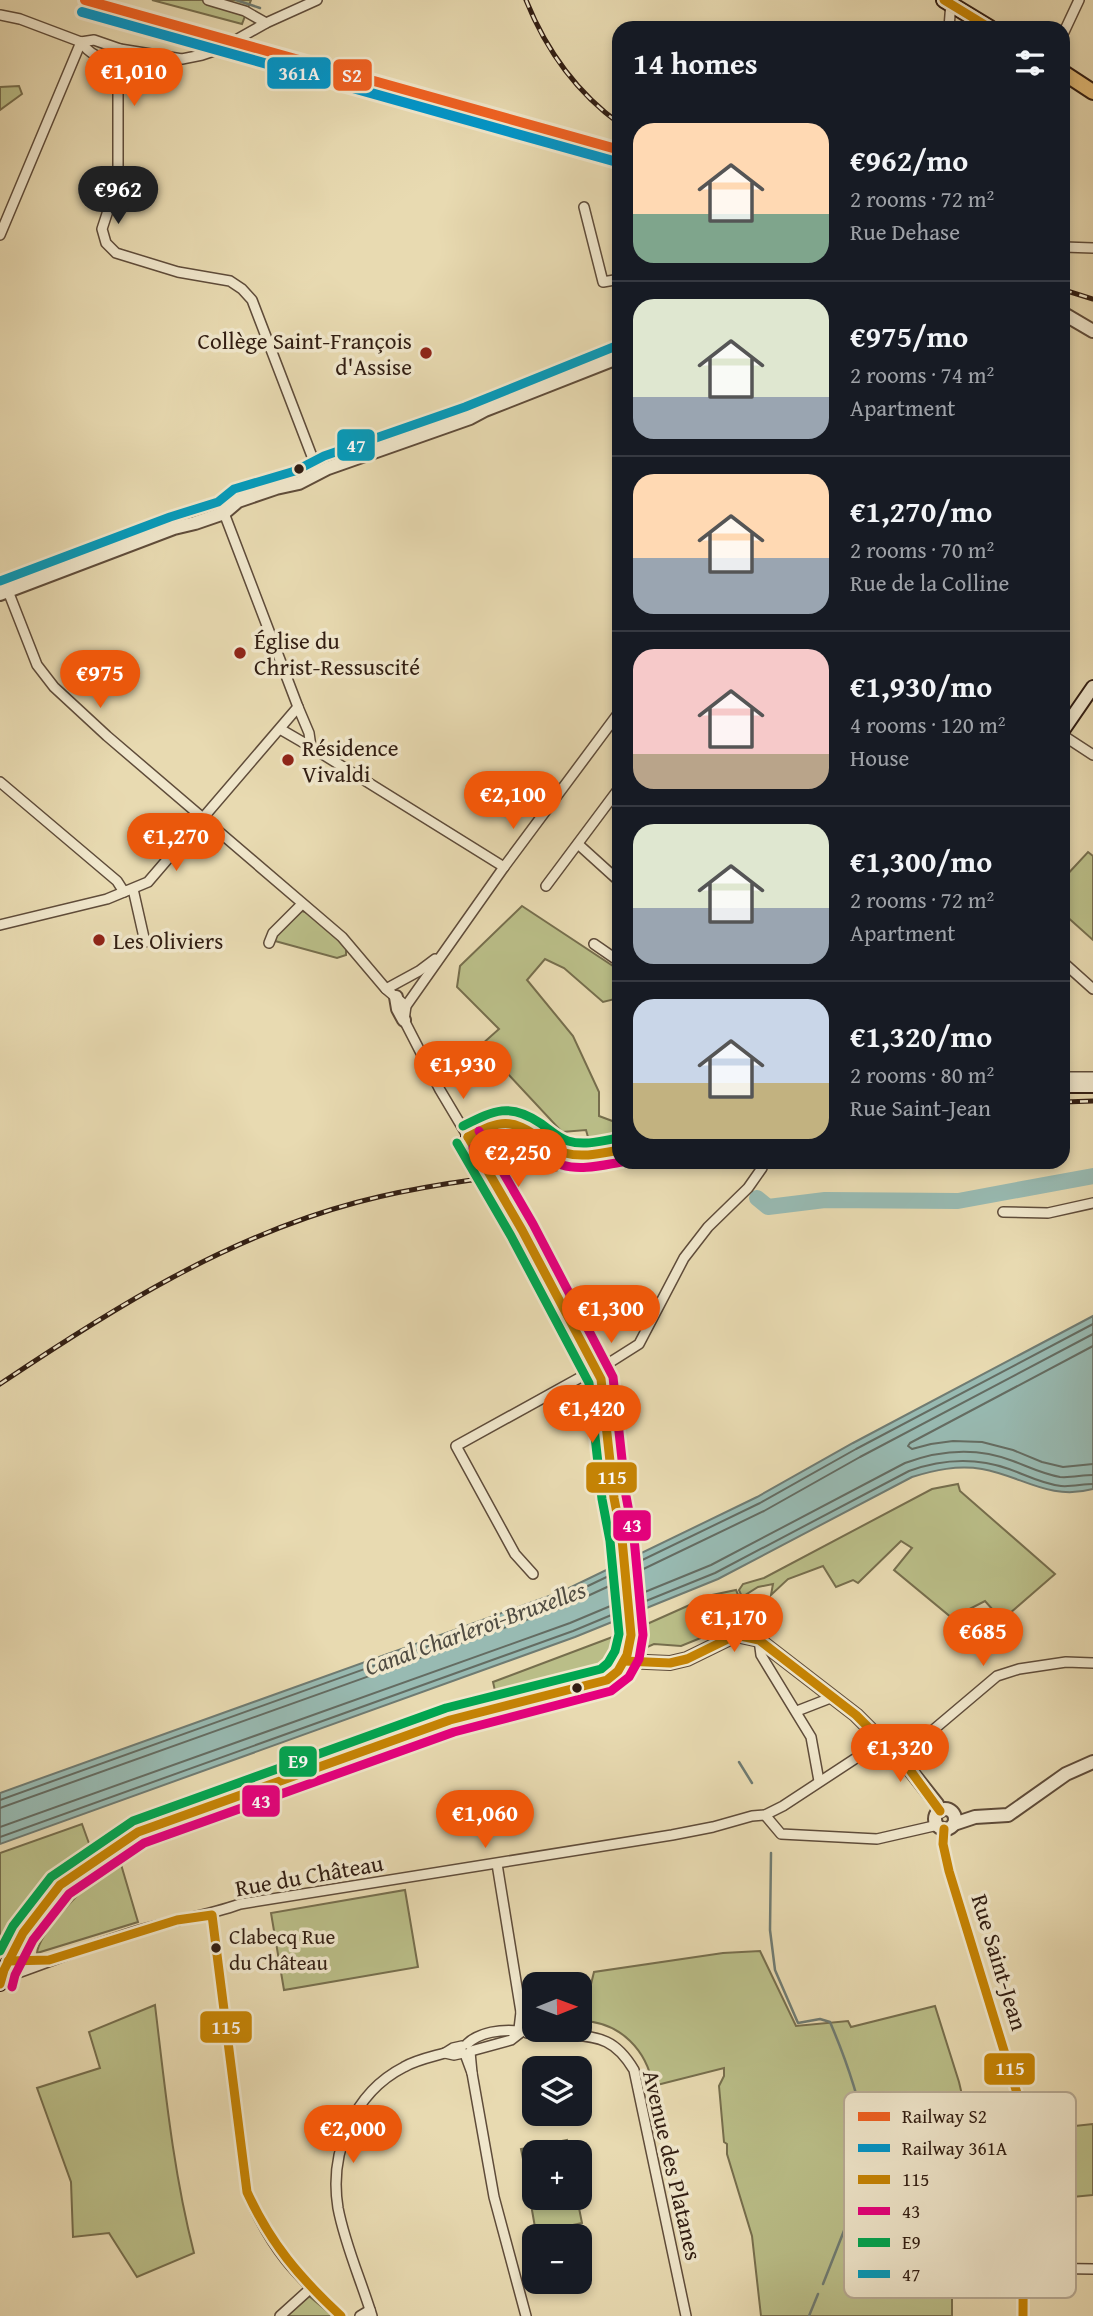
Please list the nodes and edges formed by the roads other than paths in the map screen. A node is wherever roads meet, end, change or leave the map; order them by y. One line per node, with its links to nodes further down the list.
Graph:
1 (208, 0): 9 (street)
2 (316, 0): 9 (street)
3 (1079, 0): 8 (street)
4 (948, 2): 6 (street); 7 (main road)
5 (0, 15): 10 (street)
6 (949, 21)
7 (979, 21)
8 (1069, 21)
9 (266, 23): 11 (street)
10 (81, 42): 11 (street); 12 (street); 16 (street)
11 (120, 49): 12 (street)
12 (115, 63): 23 (street)
13 (1070, 77): 14 (main road)
14 (1093, 92)
15 (584, 207): 19 (street)
16 (0, 235)
17 (1070, 247): 18 (street)
18 (1093, 248)
19 (612, 280)
20 (1070, 318): 21 (main road)
21 (1093, 331)
22 (612, 360): 23 (main road)
23 (318, 472): 24 (main road)
24 (223, 513): 25 (main road); 27 (street)
25 (4, 593): 36 (street)
26 (1093, 687): 28 (main road)
27 (298, 707): 30 (street); 32 (street)
28 (1070, 720)
29 (612, 722): 38 (street)
30 (280, 729): 32 (street); 36 (street)
31 (1070, 740): 33 (street)
32 (311, 747): 38 (street)
33 (1093, 755)
34 (0, 782): 41 (street)
35 (612, 798): 37 (street)
36 (204, 818): 41 (street); 42 (street)
37 (578, 844): 39 (street); 40 (street)
38 (504, 867): 47 (street)
39 (612, 876)
40 (546, 886)
41 (129, 890): 43 (street); 44 (street)
42 (302, 904): 45 (street); 51 (street)
43 (0, 925)
44 (145, 942)
45 (269, 943)
46 (594, 944): 48 (street)
47 (445, 952): 51 (street); 51 (street)
48 (612, 956)
49 (1070, 968): 50 (street)
50 (1093, 989)
51 (396, 998): 52 (main road)
52 (404, 1020): 57 (street)
53 (1070, 1077): 54 (street)
54 (1093, 1077)
55 (1070, 1086): 56 (main road)
56 (1093, 1086)
57 (468, 1138): 58 (main road); 62 (main road, bridge)
58 (612, 1151)
59 (761, 1169): 62 (street)
60 (1093, 1203): 61 (street)
61 (1003, 1213)
62 (597, 1369): 63 (street); 65 (main road)
63 (533, 1574)
64 (759, 1640): 65 (main road); 67 (main road, Rue Saint-Jean); 68 (street)
65 (624, 1661): 78 (main road)
66 (1093, 1663): 70 (street)
67 (833, 1698): 68 (street); 69 (main road, Rue Saint-Jean)
68 (797, 1711): 72 (street)
69 (882, 1741): 70 (main road, Rue Saint-Jean); 72 (street, Rue du Château)
70 (900, 1758): 74 (main road, Rue Saint-Jean)
71 (1093, 1762): 74 (main road)
72 (820, 1781): 73 (street, Rue du Château)
73 (765, 1815): 74 (street); 75 (street, Rue du Château)
74 (946, 1820): 83 (street, Rue Saint-Jean)
75 (497, 1864): 76 (street, Rue du Château); 79 (street)
76 (212, 1915): 77 (street, Rue du Château); 84 (street)
77 (49, 1960): 78 (street, Rue du Château); 78 (street, Rue du Château)
78 (3, 1973)
79 (522, 2018)
80 (522, 2030): 82 (street)
81 (592, 2037): 91 (street, Avenue des Platanes)
82 (467, 2050): 86 (street); 90 (street)
83 (1017, 2092)
84 (311, 2288): 87 (street); 88 (street)
85 (1023, 2298): 92 (street, Rue Saint-Jean)
86 (371, 2313): 89 (street)
87 (280, 2316)
88 (341, 2316)
89 (360, 2316)
90 (526, 2316)
91 (687, 2316)
92 (1023, 2316)

